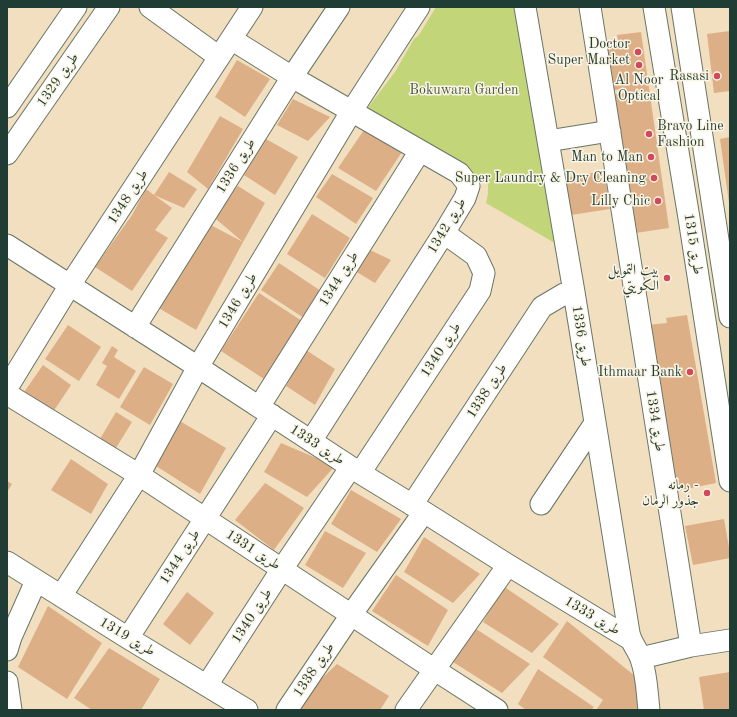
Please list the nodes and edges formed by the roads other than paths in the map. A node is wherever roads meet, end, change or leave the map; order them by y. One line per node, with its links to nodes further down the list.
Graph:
1 (76, 7): 14 (street, طريق 1329)
2 (110, 7): 19 (street, طريق 1329)
3 (150, 7): 12 (street)
4 (252, 7): 11 (street, طريق 1348)
5 (339, 7): 13 (street, طريق 1336)
6 (419, 7): 15 (street, طريق 1346)
7 (526, 7): 17 (street, طريق 1336)
8 (590, 7): 16 (street, طريق 1334)
9 (654, 7): 35 (street, طريق 1315)
10 (682, 7): 22 (street, طريق 1315)
11 (231, 39): 12 (street, طريق 1348); 13 (street, طريق 1342)
12 (219, 58): 23 (street, طريق 1348)
13 (292, 77): 15 (street, طريق 1342); 26 (street, طريق 1336)
14 (7, 107)
15 (351, 112): 18 (street, طريق 1342); 27 (street, طريق 1346)
16 (610, 131): 17 (street); 48 (street, طريق 1334)
17 (548, 141): 24 (street, طريق 1336)
18 (420, 151): 20 (street, طريق 1342); 30 (street, طريق 1344)
19 (7, 154)
20 (444, 233): 32 (street, طريق 1342); 33 (street, طريق 1340)
21 (7, 245): 23 (street, طريق 1333)
22 (726, 259): 25 (street, طريق 1315)
23 (70, 285): 26 (street, طريق 1333); 28 (street, طريق 1348)
24 (574, 292): 31 (street, طريق 1336); 37 (street, طريق 1338)
25 (730, 317)
26 (135, 327): 27 (street, طريق 1333)
27 (198, 367): 30 (street, طريق 1333); 34 (street, طريق 1346)
28 (7, 388)
29 (7, 394): 34 (street, طريق 1331)
30 (265, 411): 32 (street, طريق 1333); 38 (street, طريق 1344)
31 (595, 423): 36 (street); 46 (street, طريق 1336)
32 (311, 441): 33 (street, طريق 1333)
33 (356, 470): 37 (street, طريق 1333); 41 (street, طريق 1340)
34 (139, 475): 38 (street, طريق 1331); 43 (street, طريق 1346)
35 (730, 481)
36 (541, 504)
37 (418, 508): 40 (street, طريق 1333); 44 (street, طريق 1338)
38 (205, 519): 41 (street, طريق 1331); 45 (street, طريق 1344)
39 (7, 562): 42 (street, طريق 1319)
40 (508, 565): 46 (street, طريق 1333); 51 (street)
41 (282, 569): 44 (street, طريق 1331); 53 (street, طريق 1340)
42 (36, 581): 43 (street, طريق 1319); 49 (street)
43 (61, 596): 45 (street, طريق 1319)
44 (351, 615): 51 (street, طريق 1331); 56 (street, طريق 1338)
45 (128, 638): 53 (street, طريق 1319)
46 (630, 639): 50 (street, طريق 1336)
47 (728, 641): 48 (street)
48 (691, 646): 50 (street)
49 (7, 650)
50 (641, 658): 59 (street, طريق 1336)
51 (435, 670): 57 (street); 58 (street, طريق 1331)
52 (7, 682): 54 (street)
53 (207, 685): 55 (street, طريق 1319)
54 (11, 710)
55 (247, 710)
56 (287, 710)
57 (406, 710)
58 (497, 710)
59 (649, 710)

